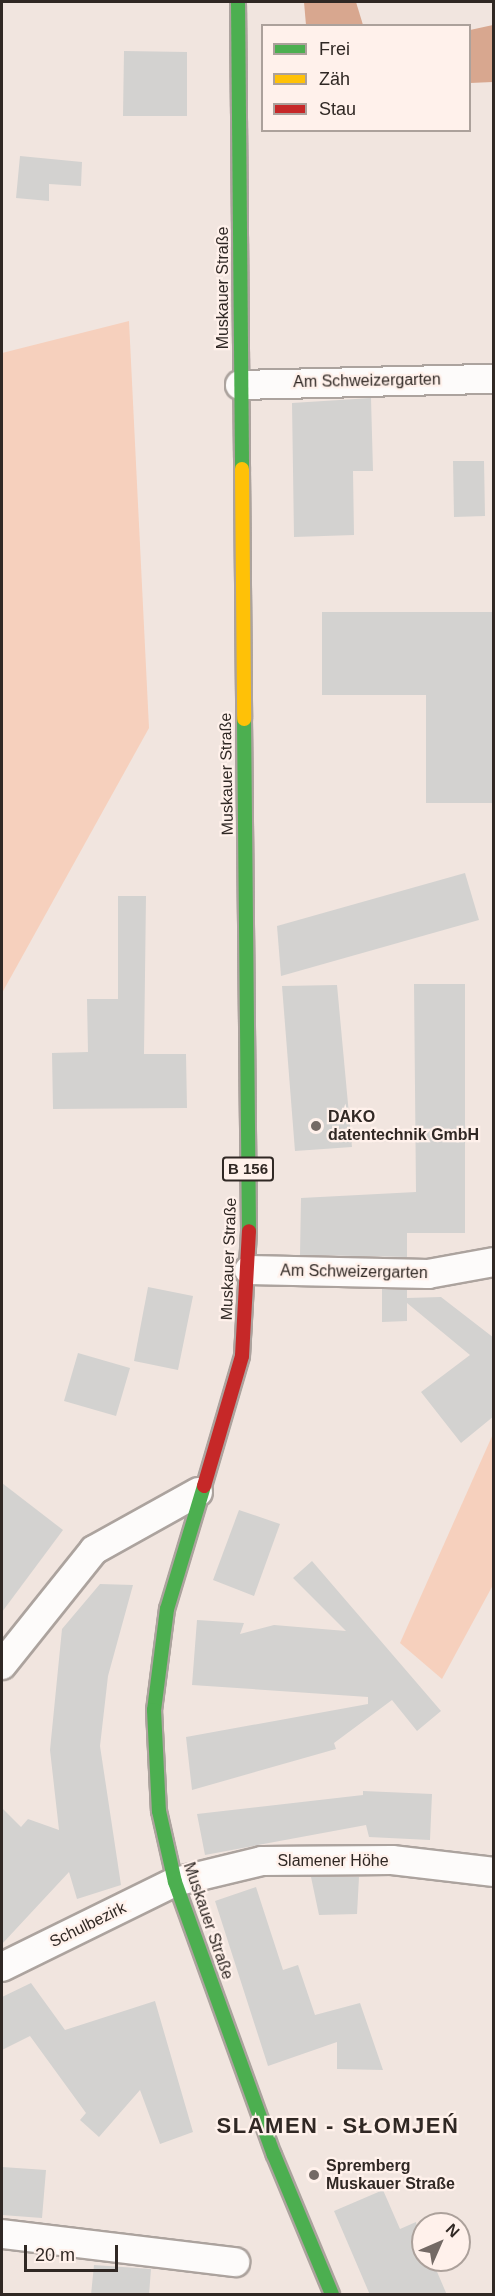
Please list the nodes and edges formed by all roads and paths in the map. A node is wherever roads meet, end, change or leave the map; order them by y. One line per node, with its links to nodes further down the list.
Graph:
1 (238, 2): 3 (main road, Muskauer Straße / B 156)
2 (494, 379): 3 (street, Am Schweizergarten)
3 (240, 385): 5 (main road, Muskauer Straße / B 156)
4 (494, 1262): 5 (street, Am Schweizergarten)
5 (249, 1270): 6 (main road, Muskauer Straße / B 156)
6 (198, 1492): 7 (street); 9 (main road, Muskauer Straße / B 156)
7 (2, 1665)
8 (494, 1872): 9 (street, Slamener Höhe)
9 (175, 1882): 10 (street, Schulbezirk); 13 (main road, Muskauer Straße / B 156)
10 (2, 1966)
11 (2, 2234): 12 (street)
12 (235, 2262)
13 (332, 2295)

